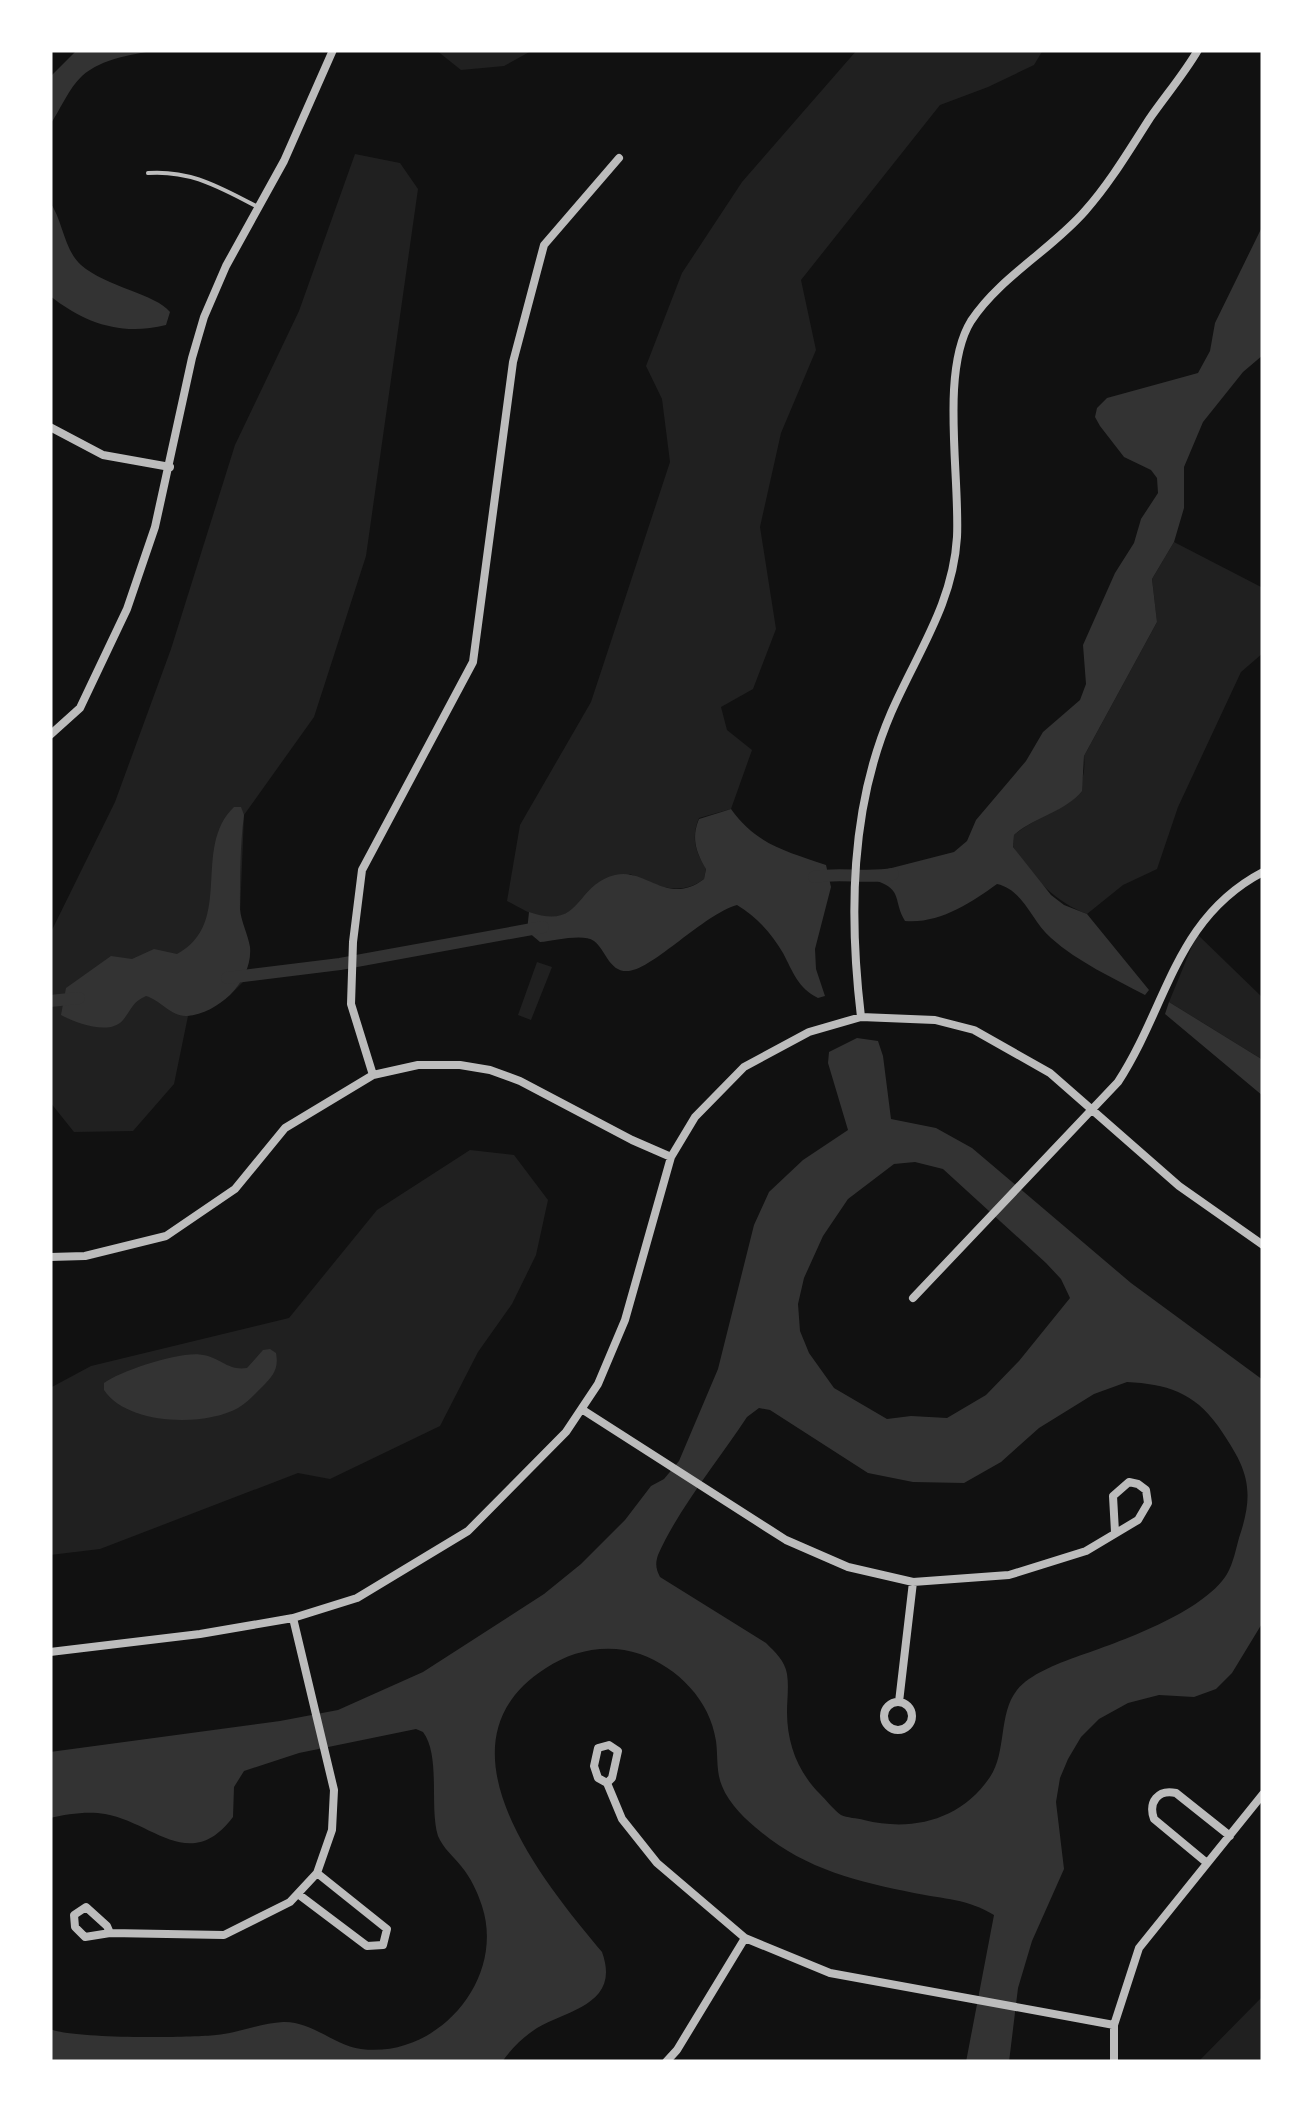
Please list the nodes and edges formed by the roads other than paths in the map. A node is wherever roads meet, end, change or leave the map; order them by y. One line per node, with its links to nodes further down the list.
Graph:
1 (333, 50): 5 (street)
2 (1198, 52): 10 (street)
3 (619, 158): 11 (street)
4 (148, 173): 5 (lane)
5 (258, 207): 7 (street)
6 (50, 427): 7 (street)
7 (170, 466): 8 (street)
8 (50, 735)
9 (1263, 872): 12 (street)
10 (861, 1017): 12 (street); 13 (street)
11 (374, 1075): 13 (street); 15 (street)
12 (1092, 1109): 14 (street); 16 (street)
13 (671, 1157): 17 (street)
14 (1263, 1245)
15 (50, 1257)
16 (913, 1298)
17 (582, 1410): 19 (street); 20 (street)
18 (1114, 1532): 18 (street); 19 (street)
19 (913, 1582): 22 (street)
20 (294, 1618): 21 (street); 27 (street)
21 (50, 1652)
22 (899, 1702)
23 (607, 1783): 23 (street); 30 (street)
24 (1263, 1794): 25 (street)
25 (1230, 1836): 26 (street); 26 (street)
26 (1207, 1863): 31 (street)
27 (317, 1873): 28 (street); 28 (street)
28 (298, 1894): 29 (street)
29 (110, 1933): 29 (street)
30 (745, 1938): 31 (street); 32 (street)
31 (1114, 2025): 33 (street)
32 (666, 2062)
33 (1114, 2062)

